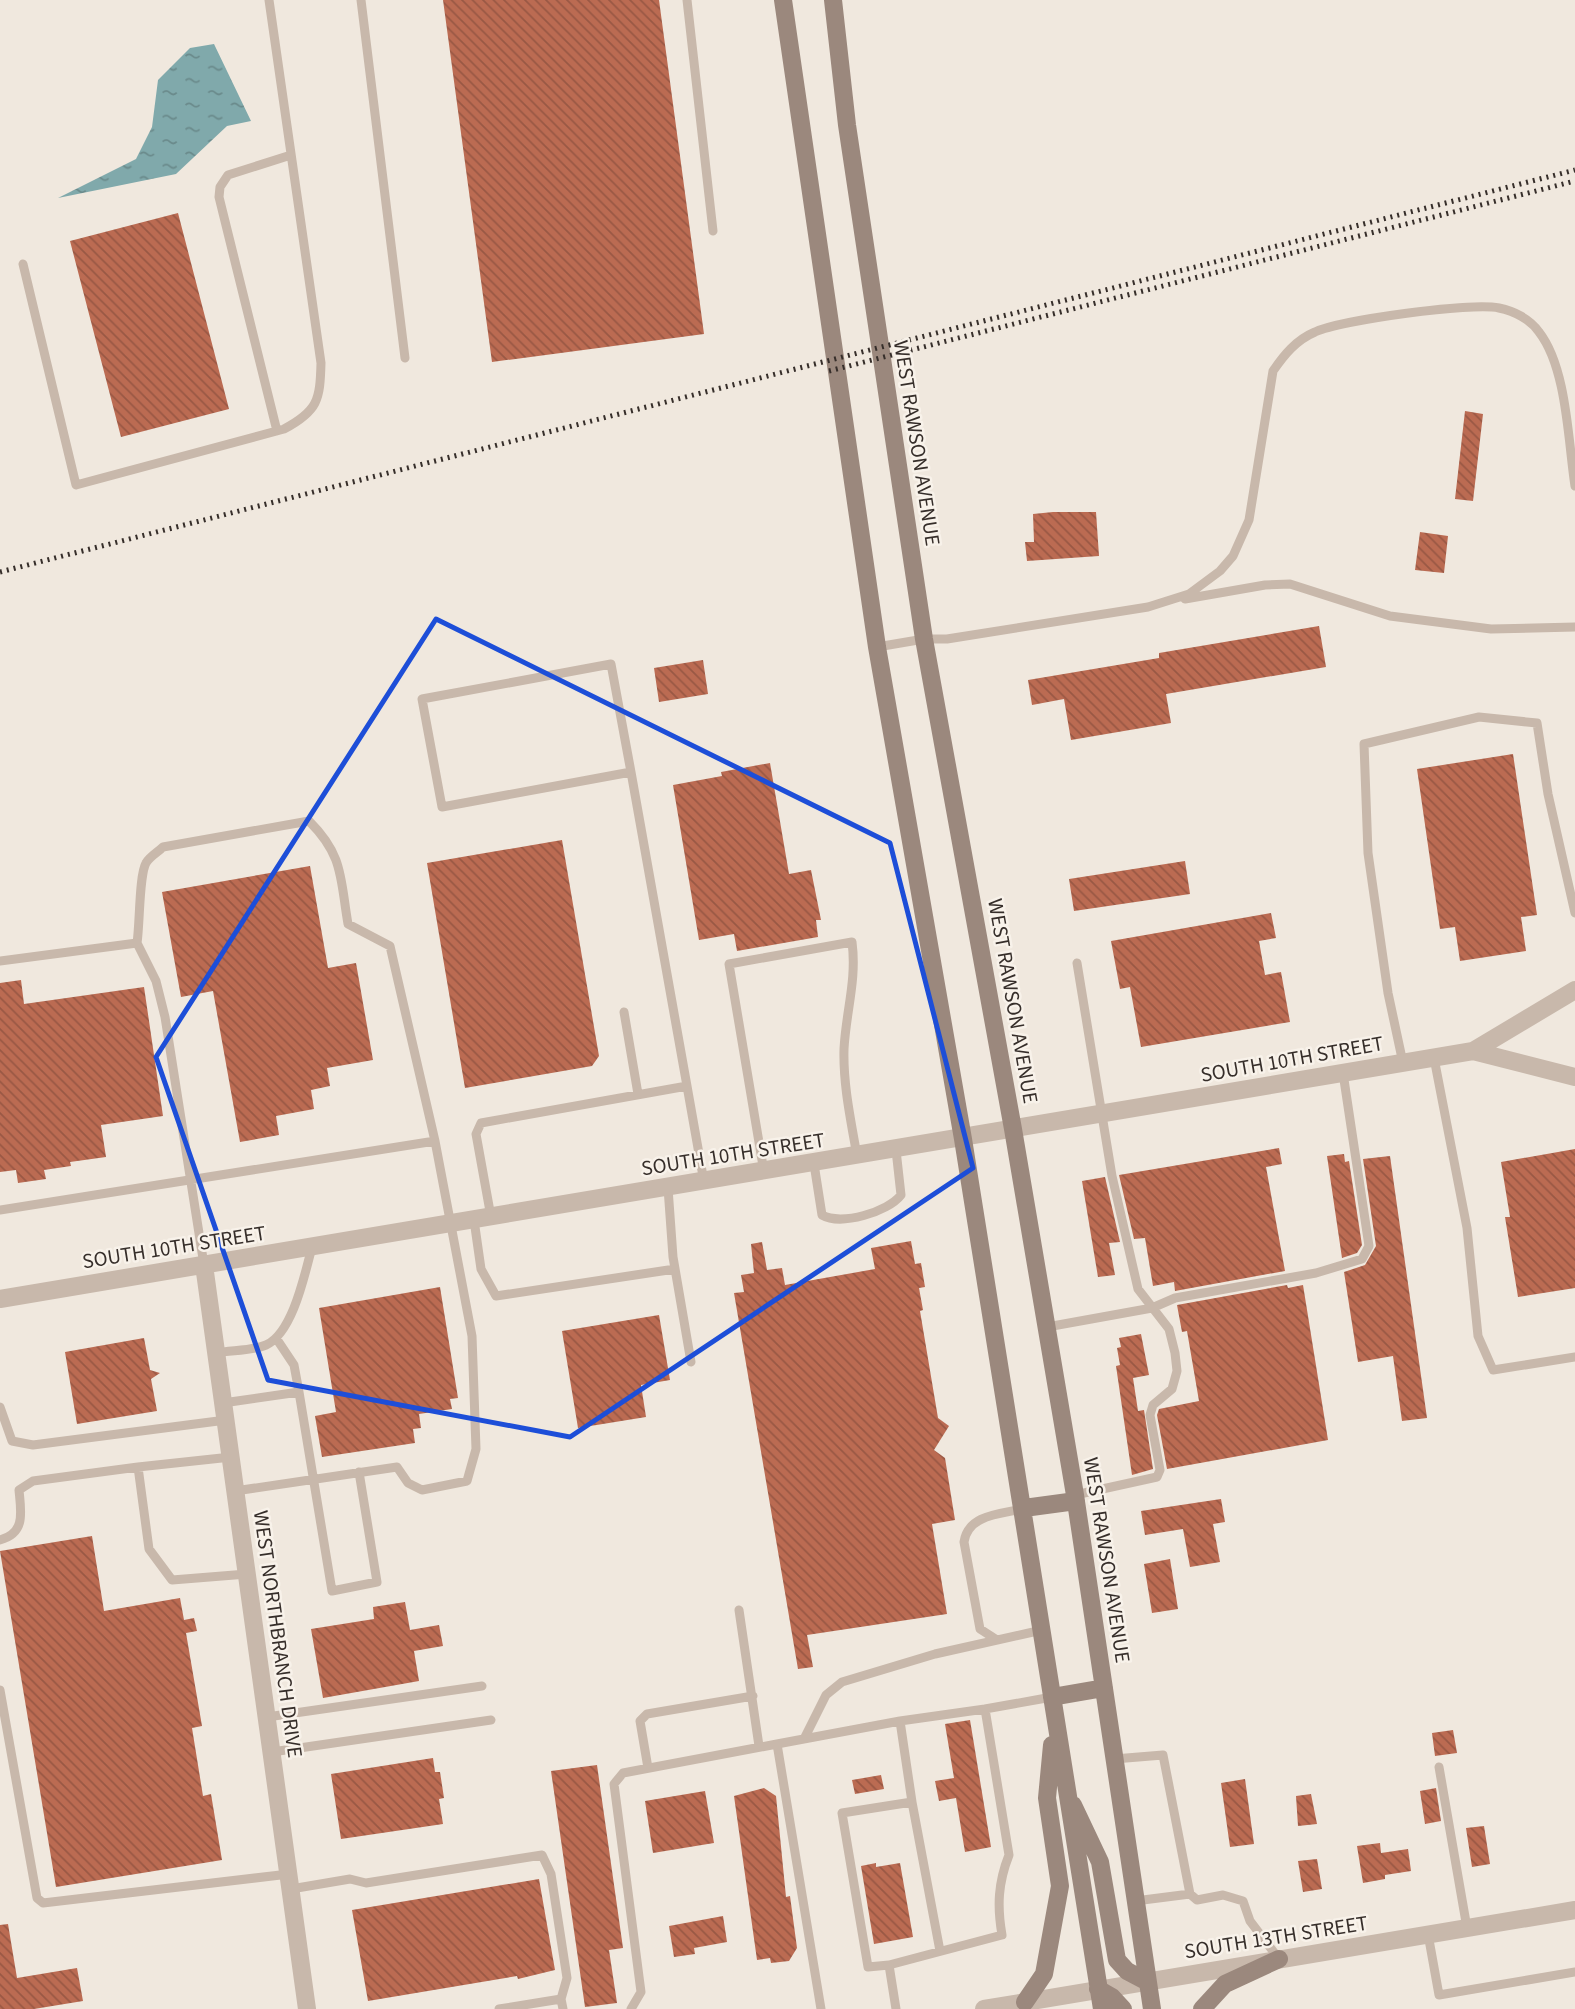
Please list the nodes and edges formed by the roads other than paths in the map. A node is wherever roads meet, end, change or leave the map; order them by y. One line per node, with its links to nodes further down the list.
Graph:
1 (270, 0): 6 (lane)
2 (361, 0): 9 (lane)
3 (687, 0): 7 (lane)
4 (783, 0): 15 (main road)
5 (833, 0): 14 (main road, WEST RAWSON AVENUE)
6 (291, 155): 10 (lane); 10 (lane)
7 (713, 231)
8 (23, 264): 10 (lane)
9 (405, 358)
10 (277, 430)
11 (1575, 486): 12 (lane)
12 (1172, 601): 13 (lane); 14 (lane)
13 (1575, 627)
14 (923, 639): 15 (lane); 31 (main road, WEST RAWSON AVENUE)
15 (877, 647): 32 (main road)
16 (631, 772): 16 (lane); 28 (lane)
17 (1575, 913): 25 (lane)
18 (137, 943): 19 (lane); 33 (lane); 38 (lane)
19 (0, 961)
20 (1077, 963): 30 (lane)
21 (1575, 989): 23 (street, SOUTH 10TH STREET)
22 (624, 1012): 29 (lane)
23 (1473, 1051): 24 (street, SOUTH 10TH STREET); 27 (street, SOUTH 10TH STREET)
24 (1434, 1058): 25 (street, SOUTH 10TH STREET); 52 (lane)
25 (1403, 1063): 26 (street, SOUTH 10TH STREET)
26 (1343, 1073): 30 (street, SOUTH 10TH STREET); 48 (lane)
27 (1575, 1077)
28 (687, 1086): 29 (lane); 39 (lane)
29 (638, 1094): 42 (lane)
30 (1103, 1114): 31 (street, SOUTH 10TH STREET); 48 (lane)
31 (1013, 1129): 32 (street, SOUTH 10TH STREET); 49 (main road, WEST RAWSON AVENUE)
32 (963, 1139): 34 (street, SOUTH 10TH STREET); 63 (main road)
33 (435, 1141): 38 (lane); 43 (lane)
34 (896, 1150): 35 (street, SOUTH 10TH STREET); 36 (lane)
35 (857, 1156): 36 (street, SOUTH 10TH STREET); 37 (lane)
36 (814, 1164): 37 (street, SOUTH 10TH STREET)
37 (764, 1172): 39 (street, SOUTH 10TH STREET)
38 (192, 1181): 41 (lane); 45 (lane)
39 (704, 1182): 40 (street, SOUTH 10TH STREET)
40 (668, 1188): 42 (street, SOUTH 10TH STREET); 46 (lane)
41 (0, 1210)
42 (483, 1219): 43 (street, SOUTH 10TH STREET); 46 (lane)
43 (449, 1224): 44 (street, SOUTH 10TH STREET); 59 (lane)
44 (312, 1247): 45 (street, SOUTH 10TH STREET); 50 (lane)
45 (204, 1265): 47 (street, SOUTH 10TH STREET); 51 (street, WEST NORTHBRANCH DRIVE)
46 (675, 1269): 53 (lane)
47 (0, 1299)
48 (1152, 1308): 49 (lane); 62 (lane)
49 (1047, 1327): 62 (main road, WEST RAWSON AVENUE)
50 (276, 1338): 51 (lane); 54 (lane)
51 (216, 1353): 56 (street, WEST NORTHBRANCH DRIVE)
52 (1575, 1357)
53 (691, 1362)
54 (299, 1392): 56 (lane); 60 (lane)
55 (0, 1407): 56 (lane)
56 (224, 1411): 57 (street, WEST NORTHBRANCH DRIVE)
57 (231, 1457): 58 (lane); 61 (street, WEST NORTHBRANCH DRIVE)
58 (138, 1467): 64 (lane); 65 (lane)
59 (359, 1472): 60 (lane); 60 (lane)
60 (313, 1479): 61 (lane)
61 (236, 1491): 65 (street, WEST NORTHBRANCH DRIVE)
62 (1075, 1498): 63 (main road); 70 (main road, WEST RAWSON AVENUE)
63 (1024, 1508): 67 (main road); 68 (lane)
64 (0, 1540)
65 (247, 1574): 75 (street, WEST NORTHBRANCH DRIVE)
66 (738, 1611): 72 (lane)
67 (1042, 1630): 68 (lane); 73 (main road)
68 (998, 1641): 79 (lane)
69 (481, 1686): 75 (lane)
70 (1104, 1688): 73 (main road); 83 (main road, WEST RAWSON AVENUE)
71 (0, 1690): 88 (lane)
72 (753, 1696): 81 (lane); 85 (lane)
73 (1052, 1697): 74 (lane); 77 (main road)
74 (985, 1709): 78 (lane); 94 (lane)
75 (267, 1717): 82 (street, WEST NORTHBRANCH DRIVE)
76 (491, 1720): 82 (lane)
77 (1055, 1720): 86 (main road); 101 (main road)
78 (900, 1721): 79 (lane); 87 (lane)
79 (804, 1739): 80 (lane)
80 (777, 1744): 81 (lane); 105 (lane)
81 (759, 1746): 85 (lane)
82 (272, 1752): 88 (street, WEST NORTHBRANCH DRIVE)
83 (1114, 1759): 89 (lane); 90 (main road, WEST RAWSON AVENUE)
84 (1439, 1767): 92 (lane)
85 (648, 1768): 104 (lane)
86 (1067, 1795): 98 (main road); 99 (main road)
87 (912, 1802): 94 (lane); 96 (lane)
88 (290, 1882): 100 (lane); 102 (street, WEST NORTHBRANCH DRIVE)
89 (1190, 1894): 90 (lane); 95 (lane)
90 (1135, 1901): 98 (main road, WEST RAWSON AVENUE)
91 (1575, 1910): 92 (street, SOUTH 13TH STREET)
92 (1467, 1928): 93 (street, SOUTH 13TH STREET)
93 (1428, 1934): 95 (street, SOUTH 13TH STREET); 97 (lane)
94 (940, 1951): 96 (lane)
95 (1279, 1959): 98 (street, SOUTH 13TH STREET); 111 (main road)
96 (889, 1965): 106 (lane)
97 (1575, 1972)
98 (1146, 1981): 99 (street, SOUTH 13TH STREET); 110 (main road, WEST RAWSON AVENUE)
99 (1098, 1989): 101 (street, SOUTH 13TH STREET); 108 (main road); 109 (main road)
100 (562, 2004): 103 (lane)
101 (1026, 2005): 107 (street, SOUTH 13TH STREET)
102 (307, 2009)
103 (499, 2009)
104 (631, 2009)
105 (821, 2009)
106 (896, 2009)
107 (984, 2009)
108 (1102, 2009)
109 (1123, 2009)
110 (1152, 2009)
111 (1202, 2009)

